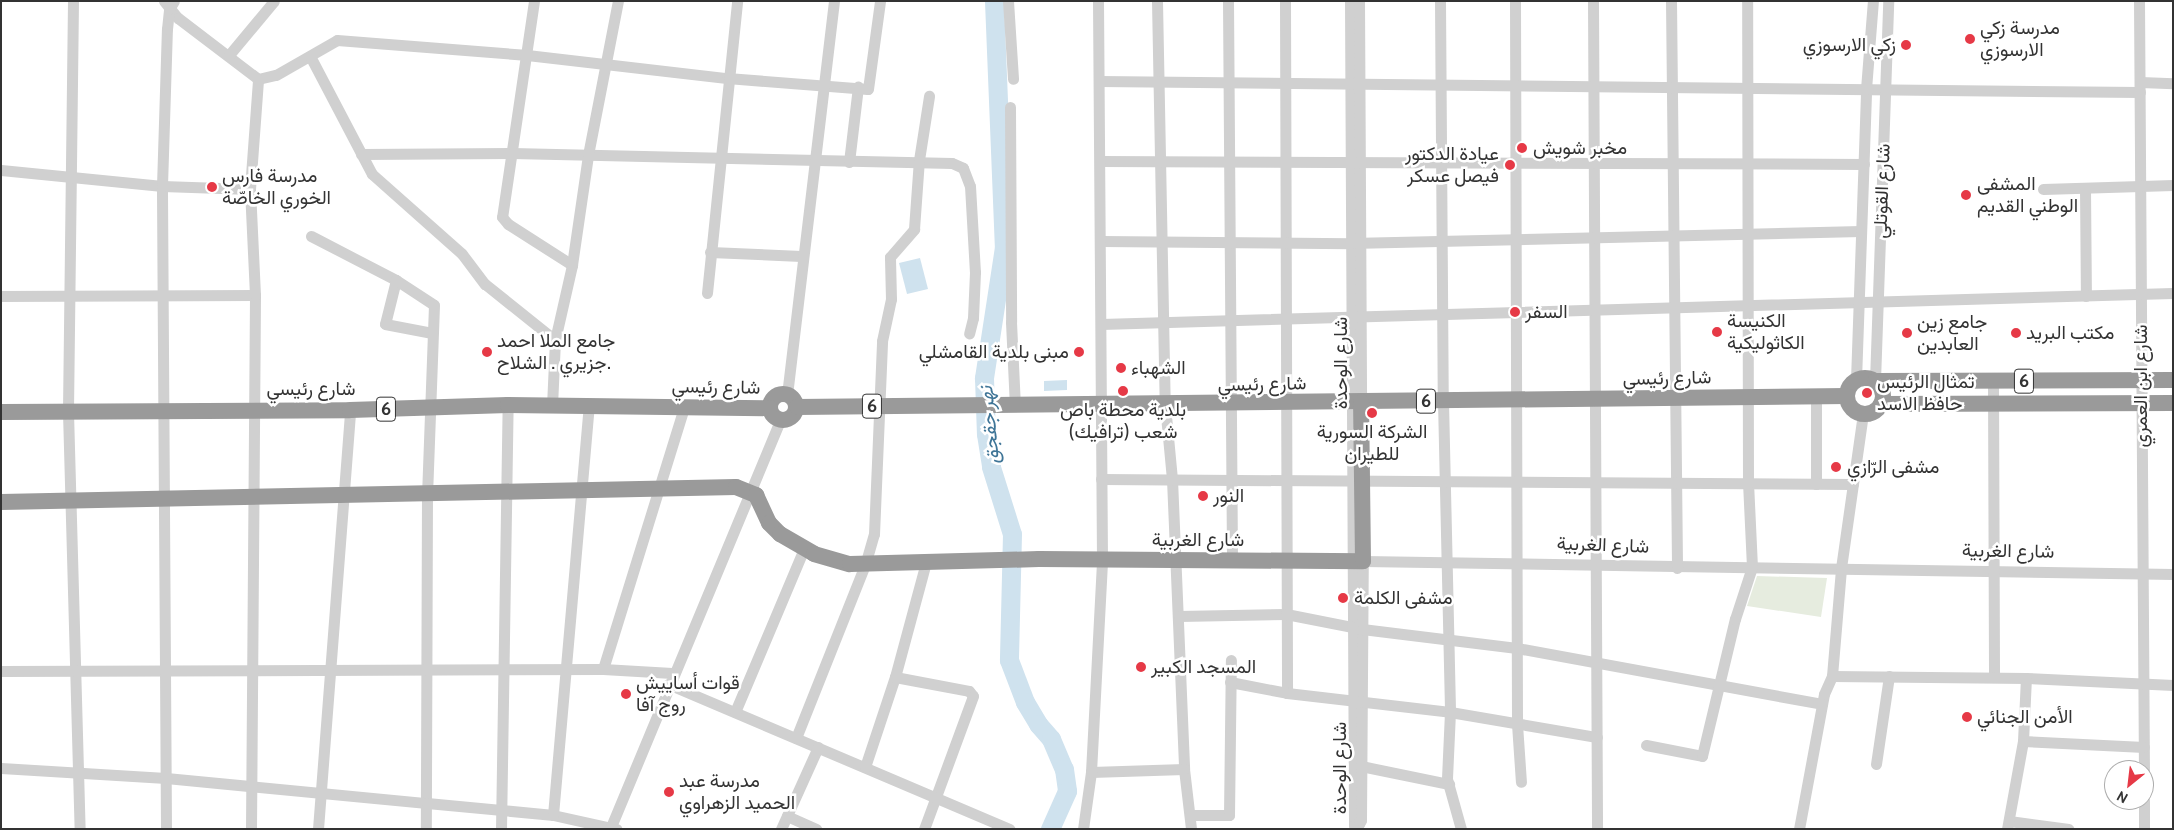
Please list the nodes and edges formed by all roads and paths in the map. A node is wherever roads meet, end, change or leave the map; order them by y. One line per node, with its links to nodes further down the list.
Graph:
1 (72, 1): 68 (street)
2 (274, 1): 24 (street)
3 (534, 1): 25 (street)
4 (618, 1): 27 (street)
5 (736, 1): 28 (street)
6 (834, 1): 37 (street)
7 (880, 1): 41 (street)
8 (1008, 1): 30 (street)
9 (1098, 1): 31 (street)
10 (1157, 1): 32 (street)
11 (1228, 1): 33 (street)
12 (1285, 1): 34 (street)
13 (1350, 1): 35 (street, شارع الوحدة)
14 (1359, 1): 35 (street, شارع الوحدة)
15 (1440, 1): 38 (street)
16 (1515, 1): 39 (street)
17 (1593, 1): 40 (street)
18 (1671, 1): 42 (street)
19 (1747, 1): 44 (street)
20 (1873, 1): 46 (street, شارع القوتلي)
21 (1888, 1): 45 (street, شارع القوتلي)
22 (2139, 1): 43 (street, شارع ابن العمري)
23 (169, 4): 24 (street); 69 (street)
24 (229, 55): 29 (street)
25 (527, 55): 26 (street); 27 (street); 49 (street)
26 (310, 56): 29 (street); 50 (street)
27 (605, 65): 28 (street); 51 (street)
28 (727, 78): 37 (street); 52 (street)
29 (258, 79): 73 (street)
30 (1013, 79)
31 (1099, 81): 32 (street); 59 (street)
32 (1158, 81): 33 (street); 55 (street)
33 (1229, 82): 34 (street); 56 (street)
34 (1285, 83): 35 (street); 57 (street)
35 (1355, 83): 38 (street); 58 (street, شارع الوحدة)
36 (2173, 83): 43 (street)
37 (824, 84): 41 (street); 53 (street)
38 (1441, 84): 39 (street); 60 (street)
39 (1516, 85): 40 (street); 62 (street)
40 (1594, 86): 42 (street); 63 (street)
41 (858, 87): 61 (street)
42 (1672, 87): 44 (street); 64 (street)
43 (2140, 87): 45 (street); 70 (street, شارع ابن العمري)
44 (1747, 88): 46 (street); 65 (street)
45 (1886, 88): 46 (street); 100 (street, شارع القوتلي)
46 (1866, 89): 66 (street, شارع القوتلي)
47 (930, 96): 54 (street)
48 (1010, 107): 139 (street)
49 (512, 153): 50 (street); 51 (street); 89 (street)
50 (361, 154): 113 (street)
51 (588, 155): 52 (street); 89 (street)
52 (721, 159): 53 (street); 87 (street)
53 (814, 160): 61 (street); 88 (street)
54 (919, 160): 61 (street); 112 (street); 138 (street)
55 (1162, 160): 56 (street); 59 (street); 82 (street)
56 (1230, 160): 57 (street); 84 (street)
57 (1286, 160): 58 (street); 85 (street)
58 (1355, 160): 60 (street); 86 (street, شارع الوحدة)
59 (1100, 161): 81 (street)
60 (1441, 161): 62 (street); 83 (street)
61 (849, 162)
62 (1516, 162): 63 (street); 80 (street)
63 (1594, 162): 64 (street); 79 (street)
64 (1672, 163): 65 (street); 77 (street)
65 (1747, 163): 66 (street); 76 (street)
66 (1864, 164): 75 (street, شارع القوتلي)
67 (1, 170): 68 (street)
68 (69, 176): 69 (street); 96 (street)
69 (162, 186): 73 (street); 97 (street)
70 (2140, 186): 71 (street); 72 (street); 93 (street, شارع ابن العمري)
71 (2173, 186)
72 (2085, 188): 74 (street); 98 (street)
73 (250, 189): 94 (street)
74 (2043, 189)
75 (1861, 231): 76 (street); 99 (street, شارع القوتلي)
76 (1747, 234): 77 (street); 101 (street)
77 (1673, 235): 79 (street); 102 (street)
78 (312, 236): 90 (street)
79 (1595, 237): 80 (street); 103 (street)
80 (1516, 239): 83 (street); 104 (street)
81 (1100, 241): 82 (street); 110 (street)
82 (1162, 241): 84 (street); 109 (street)
83 (1442, 241): 86 (street); 105 (street)
84 (1230, 242): 85 (street); 108 (street)
85 (1286, 242): 86 (street); 107 (street)
86 (1356, 243): 106 (street, شارع الوحدة)
87 (710, 252): 88 (street); 91 (street)
88 (802, 256): 125 (street)
89 (572, 265): 113 (street)
90 (396, 280): 111 (street); 111 (street)
91 (707, 293)
92 (2173, 293): 93 (street)
93 (2140, 294): 98 (street); 115 (street, شارع ابن العمري)
94 (255, 295): 97 (street); 143 (street)
95 (1, 296): 96 (street)
96 (68, 296): 97 (street); 147 (street)
97 (162, 296): 144 (street)
98 (2086, 296): 100 (street)
99 (1859, 302): 100 (street); 101 (street); 114 (street, شارع القوتلي)
100 (1878, 302): 117 (street, شارع القوتلي)
101 (1747, 306): 102 (street); 121 (street)
102 (1674, 308): 103 (street); 122 (street)
103 (1595, 310): 104 (street); 123 (street)
104 (1516, 312): 105 (street); 124 (street)
105 (1442, 314): 106 (street); 126 (street)
106 (1356, 317): 107 (street); 127 (street, شارع الوحدة)
107 (1286, 319): 108 (street); 128 (street)
108 (1231, 320): 109 (street); 131 (street)
109 (1164, 322): 110 (street); 136 (street)
110 (1101, 324): 140 (street)
111 (432, 333): 142 (street)
112 (969, 334)
113 (555, 340): 137 (street)
114 (1856, 380): 117 (highway); 120 (highway)
115 (2141, 380): 116 (highway, 6); 118 (highway, 6); 133 (street, شارع ابن العمري)
116 (2173, 380)
117 (1875, 381): 118 (highway, 6); 132 (highway)
118 (1993, 381): 129 (street)
119 (1816, 396): 120 (highway, شارع رئيسي / 6); 121 (highway, شارع رئيسي / 6); 160 (street)
120 (1847, 396): 149 (highway)
121 (1747, 397): 122 (highway, شارع رئيسي / 6); 159 (street)
122 (1674, 398): 123 (highway, شارع رئيسي / 6); 158 (street)
123 (1596, 399): 124 (highway, شارع رئيسي / 6); 157 (street)
124 (1516, 400): 126 (highway, شارع رئيسي / 6); 156 (street)
125 (792, 401): 138 (highway, شارع رئيسي / 6); 148 (highway); 148 (highway)
126 (1443, 401): 127 (highway, شارع رئيسي / 6); 155 (street)
127 (1356, 402): 128 (highway, شارع رئيسي / 6); 154 (highway, شارع الوحدة)
128 (1286, 403): 131 (highway, شارع رئيسي / 6); 153 (street)
129 (1993, 403): 132 (highway, 6); 133 (highway, 6); 186 (street)
130 (2173, 403): 133 (highway, 6)
131 (1231, 404): 136 (highway, شارع رئيسي / 6); 152 (street)
132 (1881, 404): 149 (highway)
133 (2140, 404): 187 (street, شارع ابن العمري)
134 (508, 405): 137 (highway, شارع رئيسي / 6); 142 (highway, شارع رئيسي / 6); 165 (street)
135 (589, 405): 137 (highway, شارع رئيسي / 6); 141 (highway, شارع رئيسي / 6); 163 (street)
136 (1165, 405): 140 (highway, شارع رئيسي / 6); 151 (street)
137 (552, 406)
138 (881, 406): 139 (highway, شارع رئيسي / 6); 182 (street)
139 (1010, 406): 140 (highway, شارع رئيسي / 6)
140 (1102, 406): 150 (street)
141 (684, 407): 148 (highway, شارع رئيسي / 6); 162 (street)
142 (430, 408): 145 (highway, شارع رئيسي / 6); 166 (street)
143 (254, 409): 144 (highway, شارع رئيسي / 6); 145 (highway, شارع رئيسي / 6); 168 (street)
144 (164, 410): 147 (highway, شارع رئيسي / 6); 169 (street)
145 (350, 410): 167 (street)
146 (1, 412): 147 (highway, شارع رئيسي / 6)
147 (68, 412): 171 (street)
148 (775, 414): 164 (street)
149 (1863, 414): 161 (street)
150 (1102, 479): 151 (street); 173 (street)
151 (1172, 479): 152 (street); 174 (street)
152 (1232, 480): 153 (street); 175 (street)
153 (1286, 480): 154 (street); 176 (street)
154 (1356, 480): 155 (street); 177 (highway, شارع الوحدة)
155 (1446, 481): 156 (street); 179 (street)
156 (1517, 482): 157 (street); 180 (street)
157 (1596, 482): 158 (street); 181 (street)
158 (1676, 483): 159 (street); 183 (street)
159 (1748, 483): 160 (street); 184 (street)
160 (1816, 484): 161 (street)
161 (1853, 484): 185 (street)
162 (656, 490): 163 (highway); 164 (highway); 200 (street)
163 (582, 491): 165 (highway); 199 (street)
164 (751, 492): 172 (highway, شارع الغربية); 208 (street)
165 (506, 493): 166 (highway); 203 (street)
166 (427, 495): 167 (highway); 198 (street)
167 (343, 496): 168 (highway); 197 (street)
168 (255, 498): 169 (highway); 196 (street)
169 (163, 499): 171 (highway); 202 (street)
170 (1, 502): 171 (highway)
171 (70, 502): 201 (street)
172 (804, 549): 182 (highway, شارع الغربية); 218 (street)
173 (1102, 560): 174 (highway, شارع الغربية); 178 (highway, شارع الغربية); 234 (street)
174 (1174, 560): 175 (highway, شارع الغربية); 190 (street)
175 (1232, 560): 176 (highway, شارع الغربية)
176 (1286, 560): 177 (highway, شارع الغربية); 189 (street)
177 (1358, 561): 179 (street, شارع الغربية); 191 (street, شارع الوحدة)
178 (926, 562): 182 (highway, شارع الغربية); 207 (street)
179 (1448, 562): 180 (street, شارع الغربية); 192 (street)
180 (1517, 563): 181 (street, شارع الغربية); 193 (street)
181 (1596, 564): 183 (street, شارع الغربية); 195 (street)
182 (865, 565): 222 (street)
183 (1677, 568): 184 (street, شارع الغربية)
184 (1752, 568): 185 (street, شارع الغربية); 212 (street)
185 (1841, 568): 186 (street, شارع الغربية); 205 (street)
186 (1994, 571): 187 (street, شارع الغربية); 209 (street)
187 (2143, 574): 188 (street, شارع الغربية); 213 (street, شارع ابن العمري)
188 (2173, 574)
189 (1286, 614): 190 (street); 191 (street); 215 (street)
190 (1179, 616): 232 (street)
191 (1357, 628): 192 (street); 216 (street, شارع الوحدة)
192 (1449, 639): 193 (street); 219 (street)
193 (1517, 648): 195 (street); 220 (street)
194 (1231, 660): 211 (street)
195 (1597, 662): 212 (street); 221 (street)
196 (254, 669): 197 (street); 202 (street); 238 (street)
197 (328, 669): 198 (street); 239 (street)
198 (425, 669): 203 (street); 241 (street)
199 (566, 669): 200 (street); 203 (street); 244 (street)
200 (603, 669): 208 (street)
201 (77, 670): 202 (street); 204 (street); 233 (street)
202 (166, 670): 235 (street)
203 (504, 670): 242 (street)
204 (1, 671)
205 (1832, 676): 206 (street); 217 (street)
206 (1889, 676): 209 (street); 228 (street)
207 (895, 677): 230 (street); 240 (street)
208 (670, 678): 218 (street); 248 (street)
209 (1994, 678): 210 (street)
210 (2026, 678): 213 (street); 223 (street)
211 (1230, 682): 215 (street); 245 (street)
212 (1720, 683): 217 (street); 224 (street)
213 (2144, 684): 214 (street); 226 (street, شارع ابن العمري)
214 (2173, 685)
215 (1287, 693): 216 (street)
216 (1356, 700): 219 (street); 229 (street, شارع الوحدة); 229 (street, شارع الوحدة)
217 (1822, 704): 263 (street)
218 (735, 712): 222 (street)
219 (1450, 712): 220 (street); 237 (street)
220 (1517, 724): 221 (street); 236 (street)
221 (1597, 737): 262 (street)
222 (796, 738): 225 (street)
223 (2023, 741): 226 (street); 247 (street)
224 (1646, 745)
225 (818, 747): 230 (street); 246 (street)
226 (2144, 747): 227 (street, شارع ابن العمري)
227 (2144, 760)
228 (1876, 764)
229 (1361, 766): 237 (street)
230 (865, 767): 240 (street)
231 (1, 768): 233 (street)
232 (1184, 769): 234 (street); 245 (street)
233 (80, 772): 235 (street); 249 (street)
234 (1092, 772): 259 (street)
235 (166, 778): 238 (street); 250 (street)
236 (1521, 782)
237 (1448, 784): 261 (street)
238 (252, 786): 239 (street); 251 (street)
239 (322, 792): 241 (street); 252 (street)
240 (937, 798): 257 (street); 258 (street)
241 (426, 803): 242 (street); 253 (street)
242 (501, 810): 244 (street); 254 (street)
243 (2144, 810): 265 (street)
244 (553, 815): 248 (street)
245 (1190, 815): 260 (street)
246 (787, 816): 255 (street); 256 (street)
247 (2008, 825): 264 (street)
248 (612, 828)
249 (80, 829)
250 (166, 829)
251 (251, 829)
252 (318, 829)
253 (426, 829)
254 (501, 829)
255 (781, 829)
256 (816, 829)
257 (924, 829)
258 (1010, 829)
259 (1083, 829)
260 (1191, 829)
261 (1461, 829)
262 (1597, 829)
263 (1799, 829)
264 (2068, 829)
265 (2144, 829)

